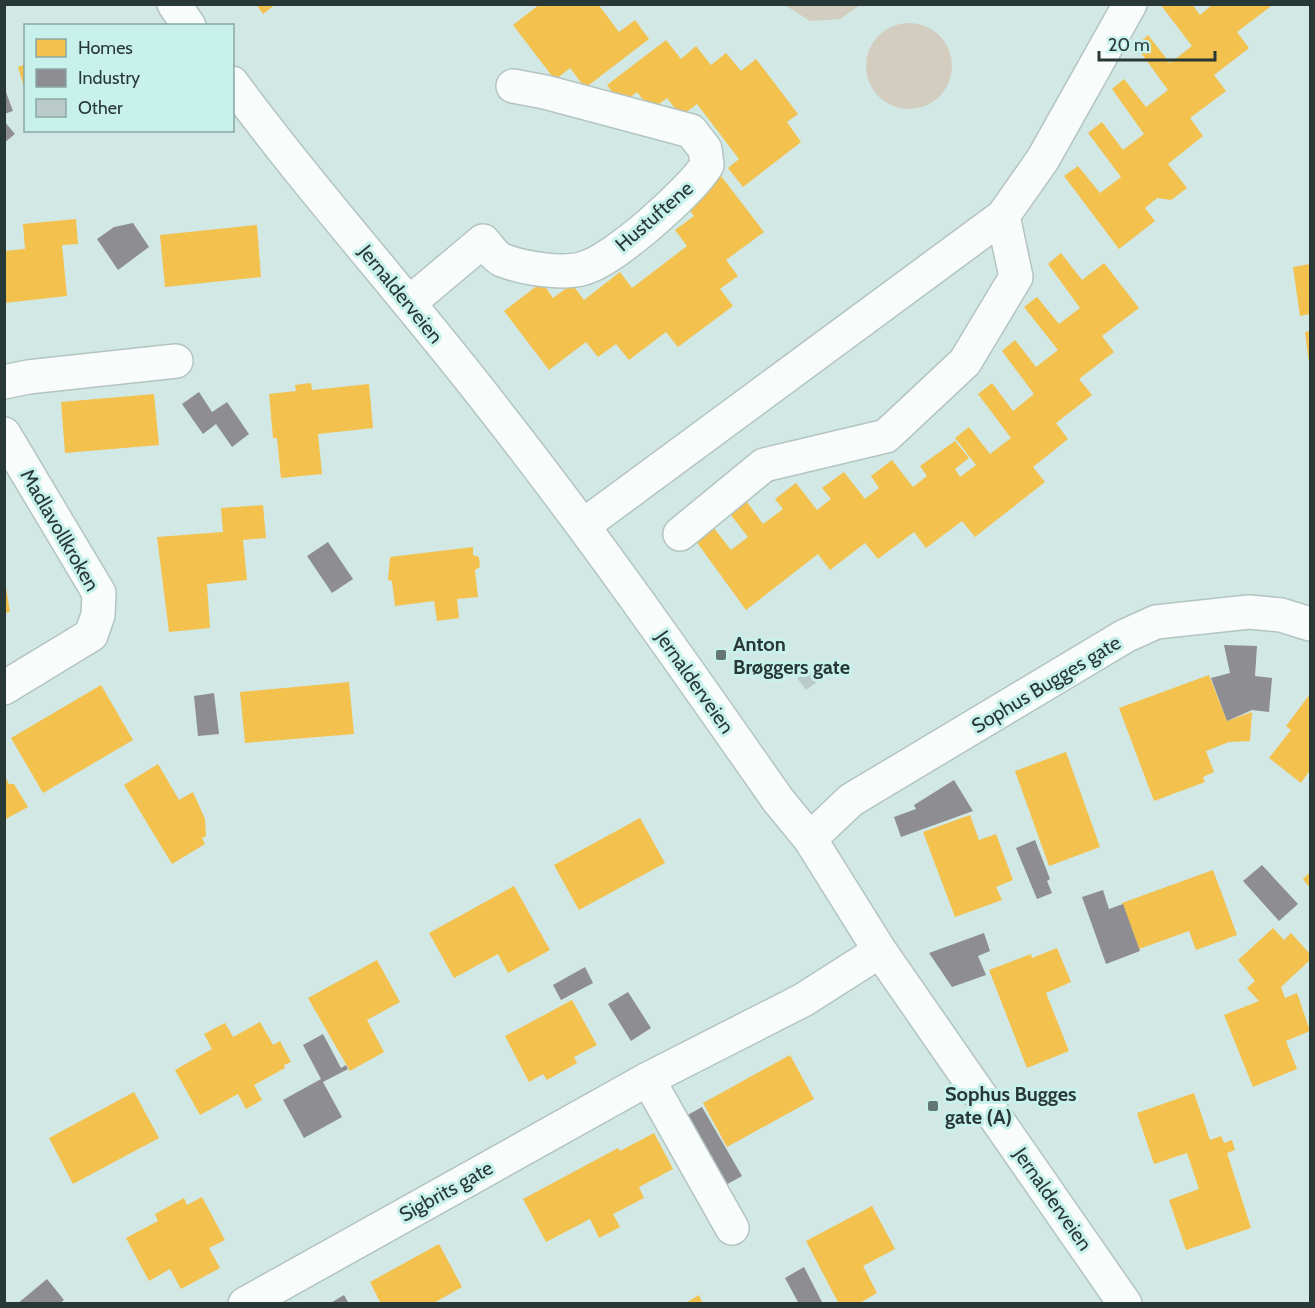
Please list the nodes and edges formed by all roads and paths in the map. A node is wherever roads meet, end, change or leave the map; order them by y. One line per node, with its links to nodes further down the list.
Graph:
1 (174, 4): 3 (street)
2 (1130, 4): 6 (street)
3 (188, 24)
4 (234, 86): 7 (street, Jernalderveien)
5 (513, 86): 7 (street, Hustuftene)
6 (1003, 216): 11 (street); 12 (street)
7 (409, 303): 11 (street, Jernalderveien)
8 (176, 361): 9 (street)
9 (4, 382)
10 (4, 434): 14 (street, Madlavollkroken)
11 (584, 525): 15 (street, Jernalderveien)
12 (680, 534)
13 (1311, 624): 15 (street, Sophus Bugges gate)
14 (4, 688)
15 (810, 839): 16 (street, Jernalderveien)
16 (880, 951): 17 (street, Sigbrits gate); 20 (street, Jernalderveien)
17 (648, 1079): 18 (street); 19 (street, Sigbrits gate)
18 (732, 1228)
19 (245, 1304)
20 (1125, 1304)

